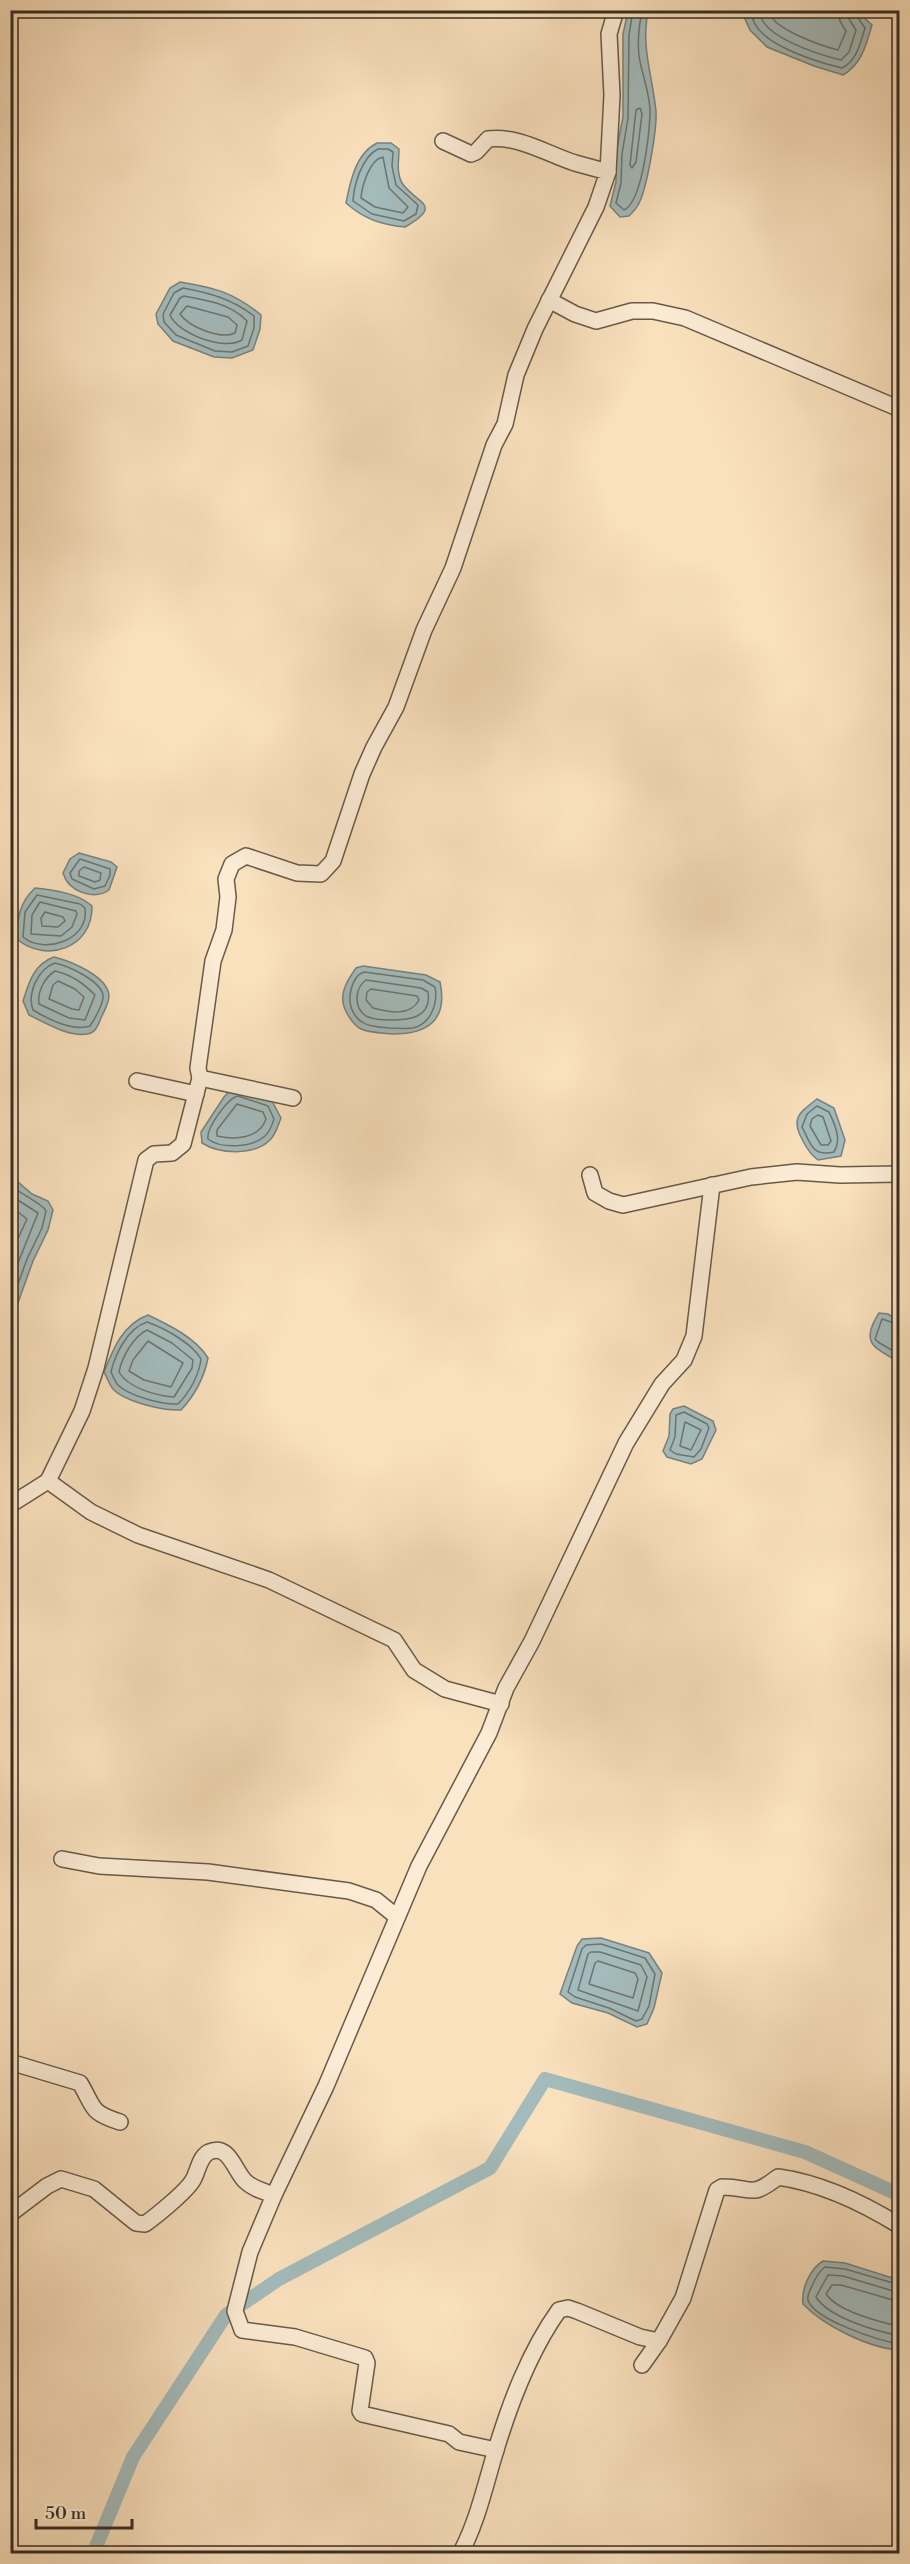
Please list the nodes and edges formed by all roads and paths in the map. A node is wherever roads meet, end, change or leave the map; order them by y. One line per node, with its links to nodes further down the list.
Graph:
1 (616, 10): 3 (street)
2 (443, 141): 3 (street)
3 (608, 172): 4 (street)
4 (549, 300): 5 (street); 6 (street)
5 (900, 409)
6 (200, 1078): 8 (street); 9 (street)
7 (137, 1081): 8 (street)
8 (196, 1094): 13 (street)
9 (293, 1098)
10 (900, 1174): 12 (street)
11 (590, 1175): 12 (street)
12 (712, 1185): 15 (street)
13 (48, 1481): 14 (street); 15 (street)
14 (10, 1505)
15 (501, 1704): 17 (street)
16 (62, 1859): 17 (street)
17 (398, 1917): 20 (street)
18 (10, 2062): 19 (street)
19 (120, 2122)
20 (274, 2195): 21 (street); 25 (street)
21 (10, 2214)
22 (900, 2226): 23 (street)
23 (659, 2341): 24 (street); 25 (street)
24 (642, 2365)
25 (496, 2450): 26 (street)
26 (460, 2553)

